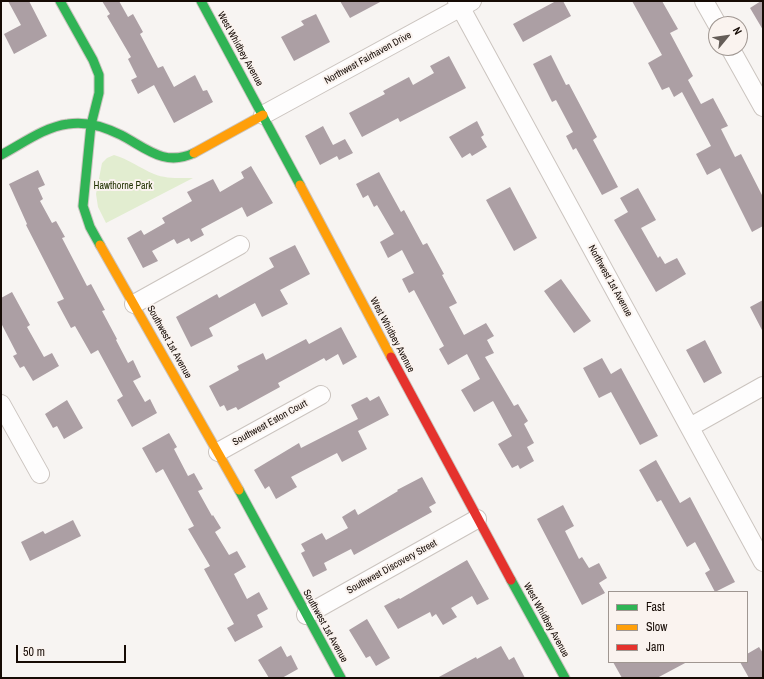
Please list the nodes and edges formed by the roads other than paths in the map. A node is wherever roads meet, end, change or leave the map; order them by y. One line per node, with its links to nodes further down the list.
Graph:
1 (60, 1): 9 (street, Southwest 1st Avenue)
2 (201, 1): 8 (street, West Whidbey Avenue)
3 (704, 1): 5 (street)
4 (463, 3): 8 (street, Northwest Fairhaven Drive); 16 (street, Northwest 1st Avenue)
5 (712, 16)
6 (734, 56): 7 (street)
7 (763, 107)
8 (263, 115): 9 (street); 19 (street, West Whidbey Avenue)
9 (91, 125): 10 (street); 12 (street, Southwest 1st Avenue)
10 (1, 155)
11 (240, 245): 12 (street)
12 (134, 304): 17 (street, Southwest 1st Avenue)
13 (763, 386): 16 (street)
14 (321, 394): 17 (street, Southwest Eston Court)
15 (1, 404): 18 (street)
16 (690, 426): 20 (street, Northwest 1st Avenue)
17 (218, 452): 21 (street, Southwest 1st Avenue)
18 (40, 474)
19 (477, 519): 21 (street, Southwest Discovery Street); 23 (street, West Whidbey Avenue)
20 (763, 562)
21 (306, 615): 22 (street, Southwest 1st Avenue)
22 (340, 678)
23 (565, 678)

